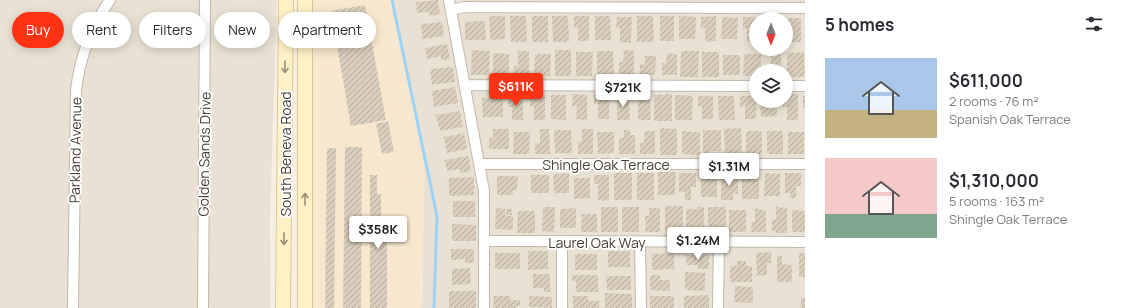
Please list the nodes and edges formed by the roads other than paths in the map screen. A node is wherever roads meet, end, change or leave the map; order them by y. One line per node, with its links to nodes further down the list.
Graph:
1 (110, 0): 18 (street, Parkland Avenue)
2 (205, 0): 19 (street, Golden Sands Drive)
3 (286, 0): 20 (main road, South Beneva Road, one-way to 20)
4 (305, 0): 21 (main road, South Beneva Road, one-way to 4)
5 (450, 5): 6 (street); 7 (street)
6 (805, 8)
7 (465, 85): 8 (street); 11 (street)
8 (749, 86)
9 (793, 86): 10 (street)
10 (805, 86)
11 (479, 164): 12 (street, Shingle Oak Terrace); 14 (street)
12 (805, 164)
13 (562, 241): 14 (street, Laurel Oak Way); 15 (street, Laurel Oak Way); 23 (street)
14 (484, 242): 22 (street)
15 (640, 242): 16 (street, Laurel Oak Way); 24 (street)
16 (718, 242): 17 (street, Laurel Oak Way); 25 (street)
17 (805, 242)
18 (73, 308)
19 (203, 308)
20 (283, 308)
21 (305, 308)
22 (484, 308)
23 (562, 308)
24 (641, 308)
25 (718, 308)

